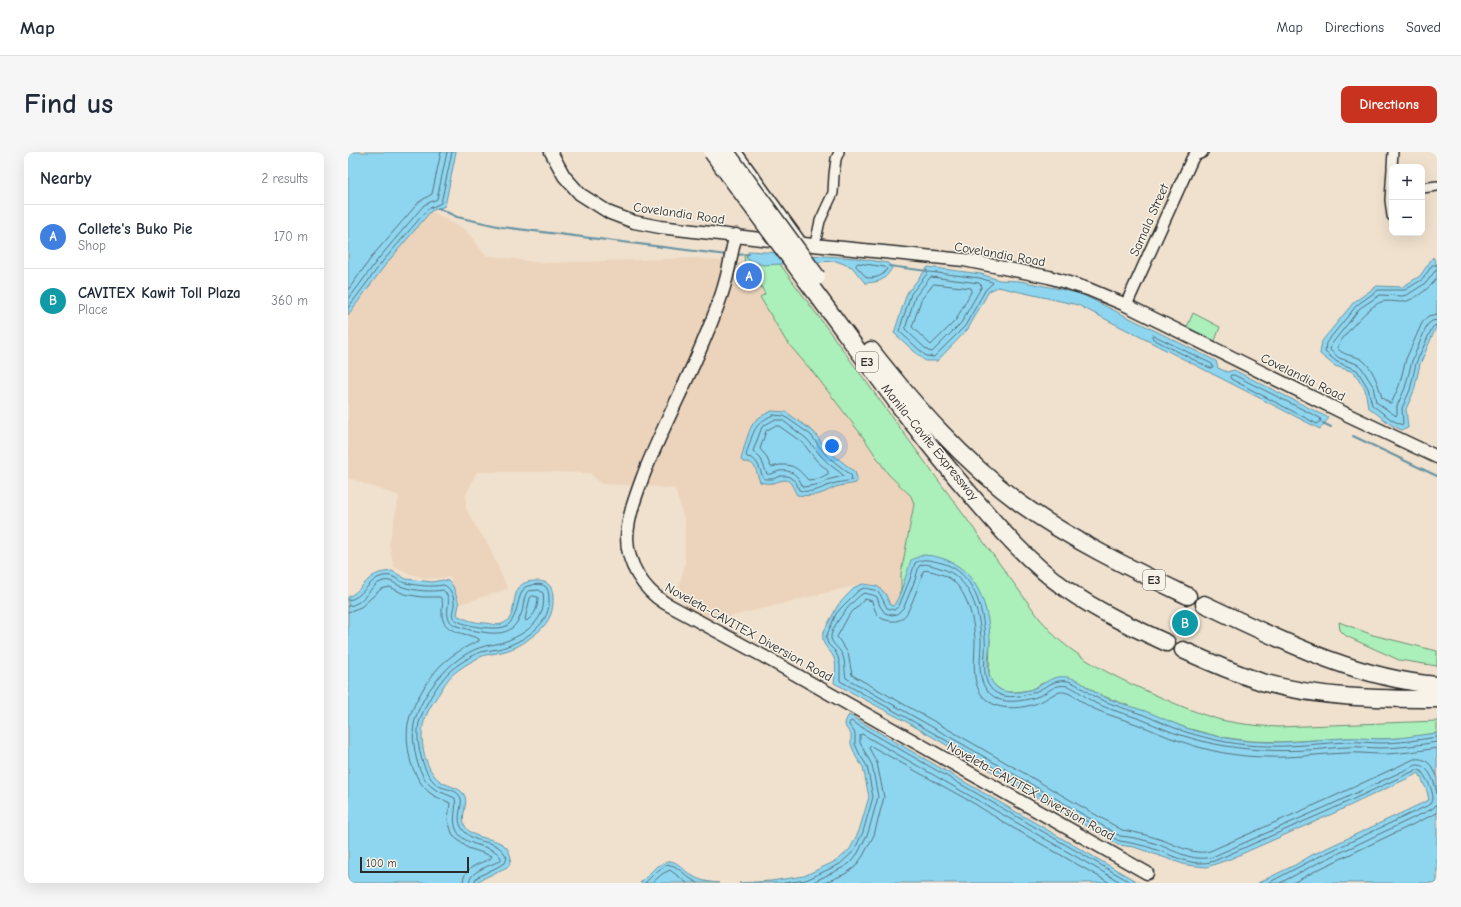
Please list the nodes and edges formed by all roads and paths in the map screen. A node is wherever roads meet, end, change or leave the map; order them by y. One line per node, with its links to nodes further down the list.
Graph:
1 (551, 152): 11 (main road, Covelandia Road)
2 (712, 152): 14 (highway, Manila–Cavite Expressway / E3, bridge)
3 (726, 152): 14 (highway, Manila–Cavite Expressway / E3, bridge)
4 (737, 152): 12 (street)
5 (838, 152): 13 (street)
6 (1202, 152): 15 (street, Samala Street)
7 (1394, 152): 8 (street)
8 (1392, 164)
9 (1437, 186): 10 (street)
10 (1425, 188)
11 (734, 240): 12 (main road, Covelandia Road); 27 (main road, Noveleta-CAVITEX Diversion Road)
12 (803, 244): 13 (main road, Covelandia Road)
13 (815, 244): 15 (main road, Covelandia Road)
14 (811, 279): 17 (highway, Manila–Cavite Expressway / E3); 19 (highway, Manila–Cavite Expressway / E3)
15 (1126, 305): 16 (main road, Covelandia Road)
16 (1437, 457)
17 (1188, 596)
18 (1204, 604): 22 (highway)
19 (1167, 643)
20 (1183, 650): 24 (highway)
21 (1437, 679): 22 (highway)
22 (1417, 683): 23 (highway)
23 (1437, 685)
24 (1381, 699): 25 (highway); 26 (highway)
25 (1437, 699)
26 (1437, 710)
27 (1147, 873)

